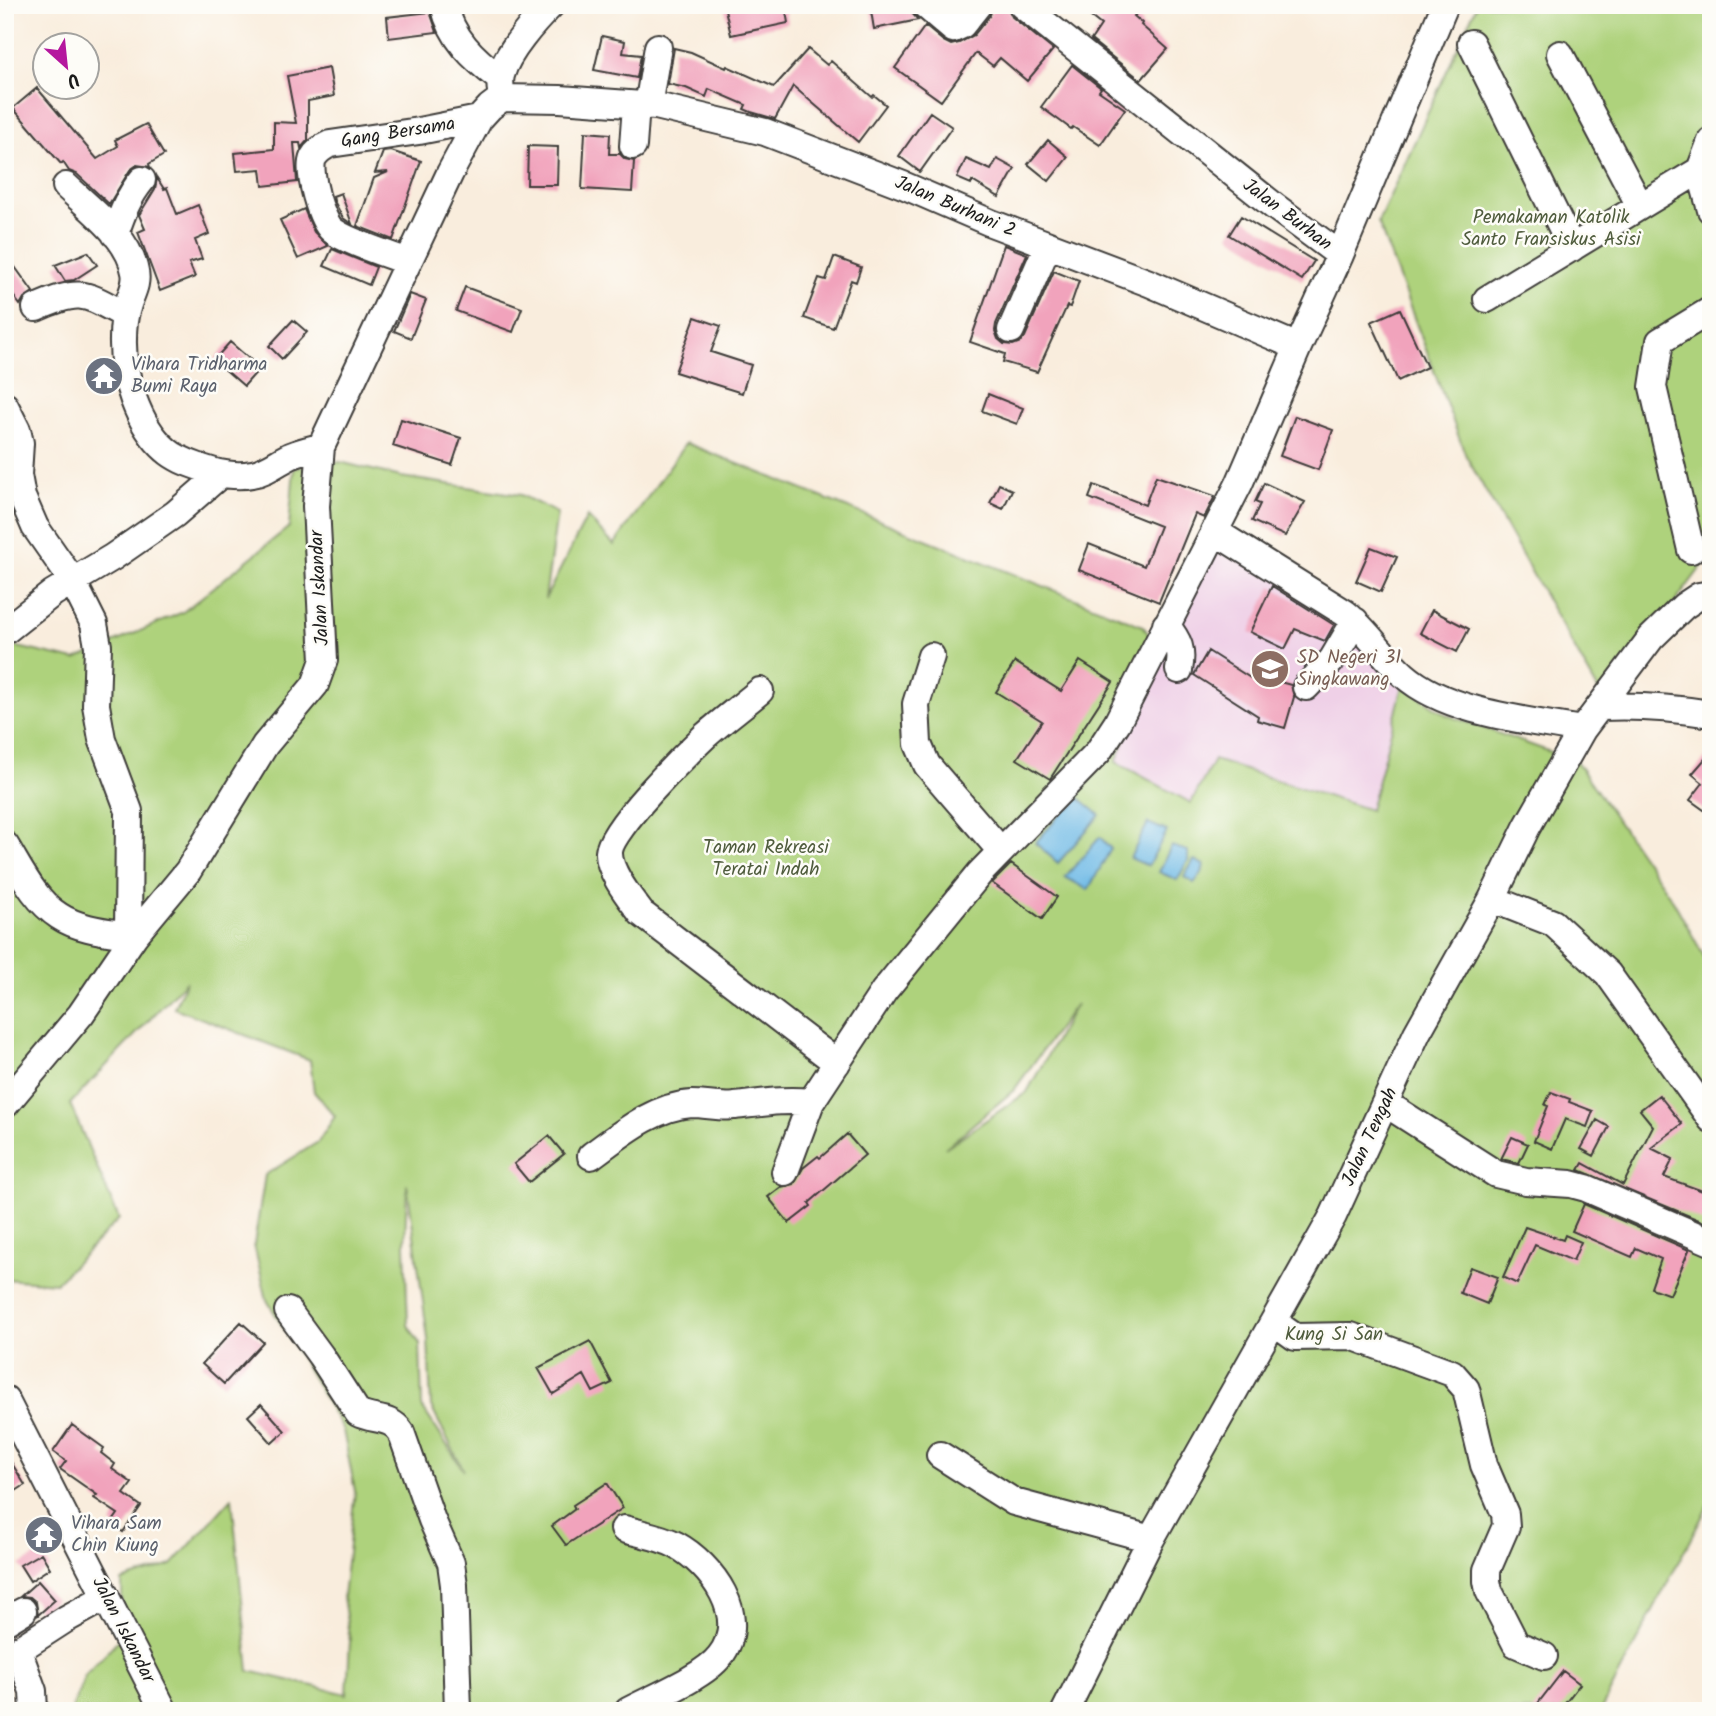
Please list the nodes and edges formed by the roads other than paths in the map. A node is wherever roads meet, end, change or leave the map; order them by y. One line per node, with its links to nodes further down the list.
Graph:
1 (444, 5): 10 (street)
2 (551, 5): 10 (street)
3 (925, 5): 4 (street)
4 (978, 5)
5 (1442, 6): 23 (street, Jalan Burhan)
6 (1033, 8): 23 (street, Jalan Burhan)
7 (1471, 43): 22 (street)
8 (658, 47): 11 (street)
9 (1560, 54): 18 (street)
10 (501, 89): 11 (street, Jalan Burhani 2); 12 (street, Jalan Iskandar)
11 (642, 105): 14 (street); 21 (street, Jalan Burhani 2)
12 (479, 119): 24 (street, Jalan Iskandar); 24 (street, Gang Bersama)
13 (1711, 141): 15 (street)
14 (633, 146)
15 (1700, 170): 18 (street); 19 (street)
16 (142, 180): 20 (street)
17 (66, 186): 20 (street)
18 (1640, 206): 22 (street)
19 (1711, 210)
20 (115, 234): 28 (street)
21 (1048, 244): 29 (street); 30 (street, Jalan Burhani 2)
22 (1572, 248): 25 (street)
23 (1340, 255): 30 (street)
24 (408, 262): 32 (street, Jalan Iskandar)
25 (1487, 299)
26 (36, 308): 28 (street)
27 (1711, 310): 35 (street)
28 (125, 315): 33 (street)
29 (1011, 330)
30 (1298, 347): 34 (street)
31 (5, 406): 36 (street)
32 (321, 447): 33 (street); 51 (street, Jalan Iskandar)
33 (221, 474): 36 (street)
34 (1213, 531): 38 (street); 39 (street)
35 (1691, 550)
36 (72, 580): 40 (street); 51 (street)
37 (1711, 594): 45 (street, Jalan Tengah)
38 (1355, 621): 43 (street); 47 (street)
39 (1166, 625): 42 (street); 49 (street)
40 (5, 631)
41 (931, 656): 49 (street)
42 (1179, 670)
43 (1306, 687)
44 (760, 691): 52 (street)
45 (1601, 707): 46 (street); 47 (street, Jalan Tengah)
46 (1711, 714)
47 (1583, 730): 50 (street, Jalan Tengah)
48 (5, 845): 51 (street)
49 (1000, 851): 52 (street)
50 (1492, 899): 54 (street, Jalan Tengah); 56 (street)
51 (131, 936): 55 (street, Jalan Iskandar)
52 (837, 1063): 53 (street)
53 (811, 1102): 57 (street); 58 (street)
54 (1385, 1103): 59 (street); 61 (street, Jalan Tengah)
55 (5, 1105)
56 (1711, 1119)
57 (591, 1156)
58 (785, 1172)
59 (1711, 1242)
60 (288, 1311): 71 (street)
61 (1274, 1322): 65 (street, Jalan Tengah); 68 (street)
62 (5, 1399): 66 (street, Jalan Iskandar)
63 (940, 1455): 65 (street)
64 (624, 1529): 72 (street)
65 (1151, 1539): 73 (street, Jalan Tengah)
66 (106, 1597): 67 (street); 70 (street, Jalan Iskandar)
67 (12, 1642): 69 (street)
68 (1544, 1656)
69 (34, 1711)
70 (164, 1711)
71 (458, 1711)
72 (628, 1711)
73 (1065, 1711)

